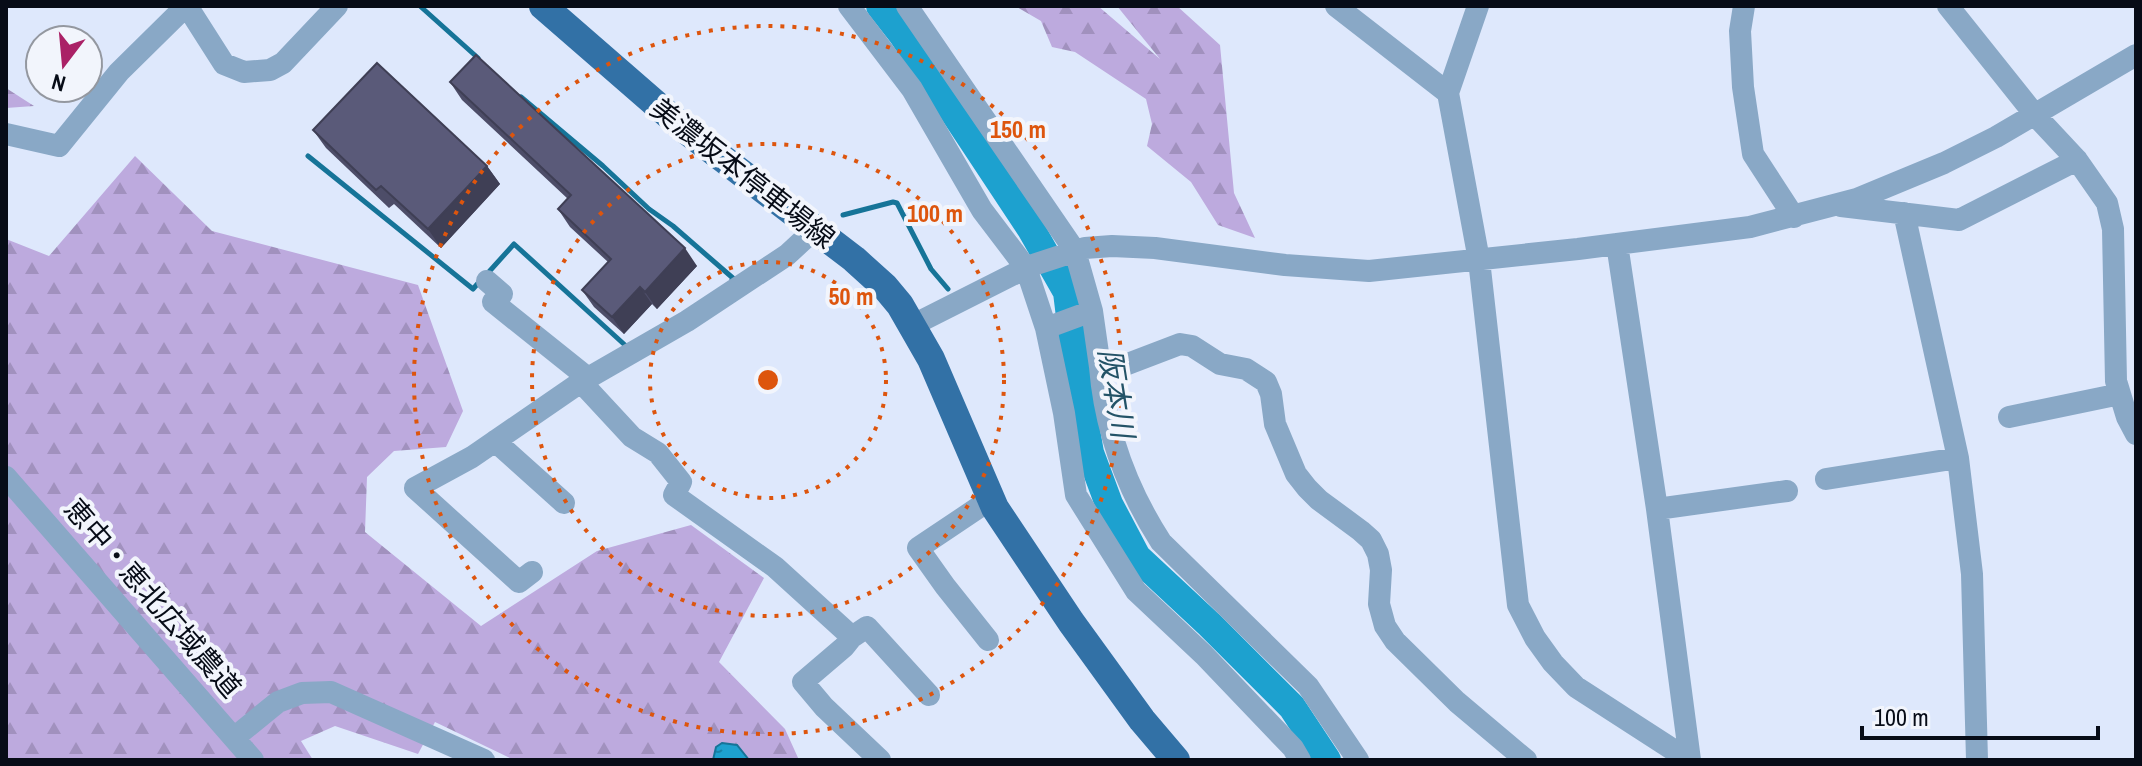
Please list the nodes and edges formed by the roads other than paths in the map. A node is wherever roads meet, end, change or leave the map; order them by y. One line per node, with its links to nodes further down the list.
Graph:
1 (186, 6): 2 (street); 13 (street)
2 (337, 6)
3 (543, 6): 18 (main road, 美濃坂本停車場線)
4 (849, 6): 22 (street)
5 (907, 6): 20 (street)
6 (1336, 6): 11 (street)
7 (1478, 6): 11 (street)
8 (1744, 6): 17 (street)
9 (1948, 6): 12 (street)
10 (2136, 55): 12 (street)
11 (1448, 93): 21 (street)
12 (2035, 115): 14 (street); 15 (street)
13 (6, 134)
14 (2077, 160): 16 (street); 29 (street)
15 (1836, 206): 16 (street); 17 (street)
16 (1904, 213): 33 (street)
17 (1794, 217): 19 (street)
18 (814, 230): 25 (main road, 美濃坂本停車場線); 28 (street)
19 (1617, 244): 21 (street); 39 (street)
20 (1070, 252): 21 (street); 22 (street); 24 (street)
21 (1479, 260): 52 (street)
22 (1028, 267): 25 (street); 26 (street)
23 (487, 281): 28 (street)
24 (1092, 311): 26 (street); 27 (street)
25 (913, 325): 37 (main road, 美濃坂本停車場線)
26 (1046, 328): 49 (street)
27 (1100, 367): 50 (street); 51 (street)
28 (584, 380): 32 (street); 41 (street)
29 (2120, 394): 30 (street); 31 (street)
30 (2009, 417)
31 (2136, 434)
32 (495, 441): 38 (street); 40 (street)
33 (1958, 458): 35 (street); 53 (street)
34 (6, 477): 44 (street, 恵中・恵北広域農道)
35 (1826, 479)
36 (1787, 491): 39 (street)
37 (991, 499): 42 (street); 48 (main road, 美濃坂本停車場線)
38 (564, 503)
39 (1657, 509): 52 (street)
40 (532, 572)
41 (852, 637): 43 (street); 47 (street)
42 (988, 640)
43 (929, 695)
44 (235, 737): 45 (street, 恵中・恵北広域農道); 46 (street)
45 (253, 760)
46 (484, 760)
47 (880, 760)
48 (1176, 760)
49 (1300, 760)
50 (1358, 760)
51 (1526, 760)
52 (1690, 760)
53 (1977, 760)

